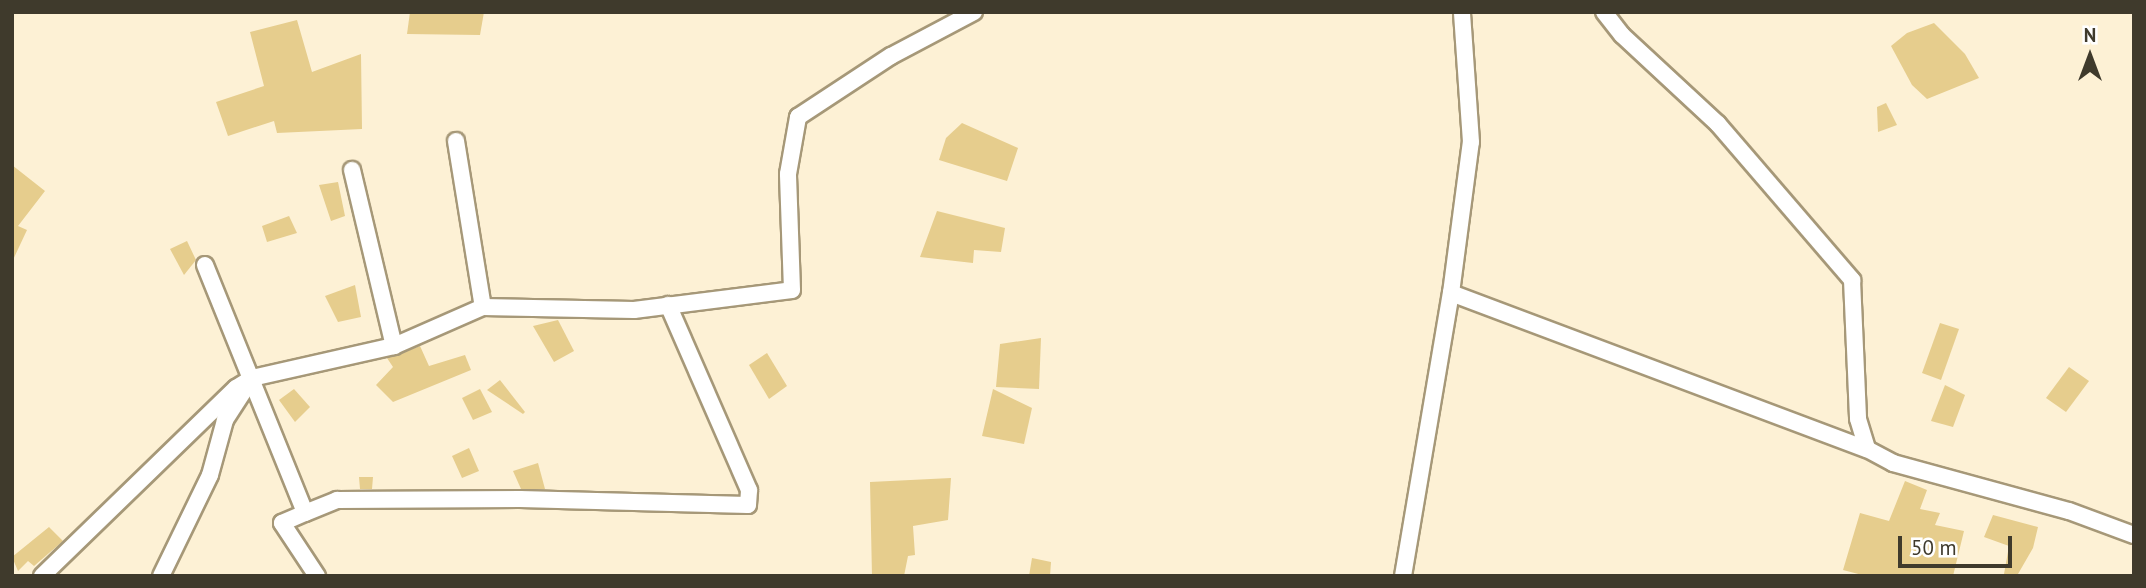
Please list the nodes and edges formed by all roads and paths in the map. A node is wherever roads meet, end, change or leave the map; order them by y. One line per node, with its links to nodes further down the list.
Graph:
1 (974, 12): 8 (street)
2 (1462, 12): 7 (street)
3 (1604, 12): 12 (street)
4 (456, 141): 9 (street)
5 (352, 170): 10 (street)
6 (205, 265): 11 (street)
7 (1451, 293): 12 (street); 18 (street)
8 (668, 305): 9 (street); 13 (street)
9 (483, 307): 10 (street)
10 (394, 346): 11 (street)
11 (253, 378): 13 (street); 15 (street); 16 (street)
12 (1867, 449): 14 (street)
13 (305, 513): 17 (street)
14 (2134, 535)
15 (42, 576)
16 (161, 576)
17 (317, 576)
18 (1403, 576)

